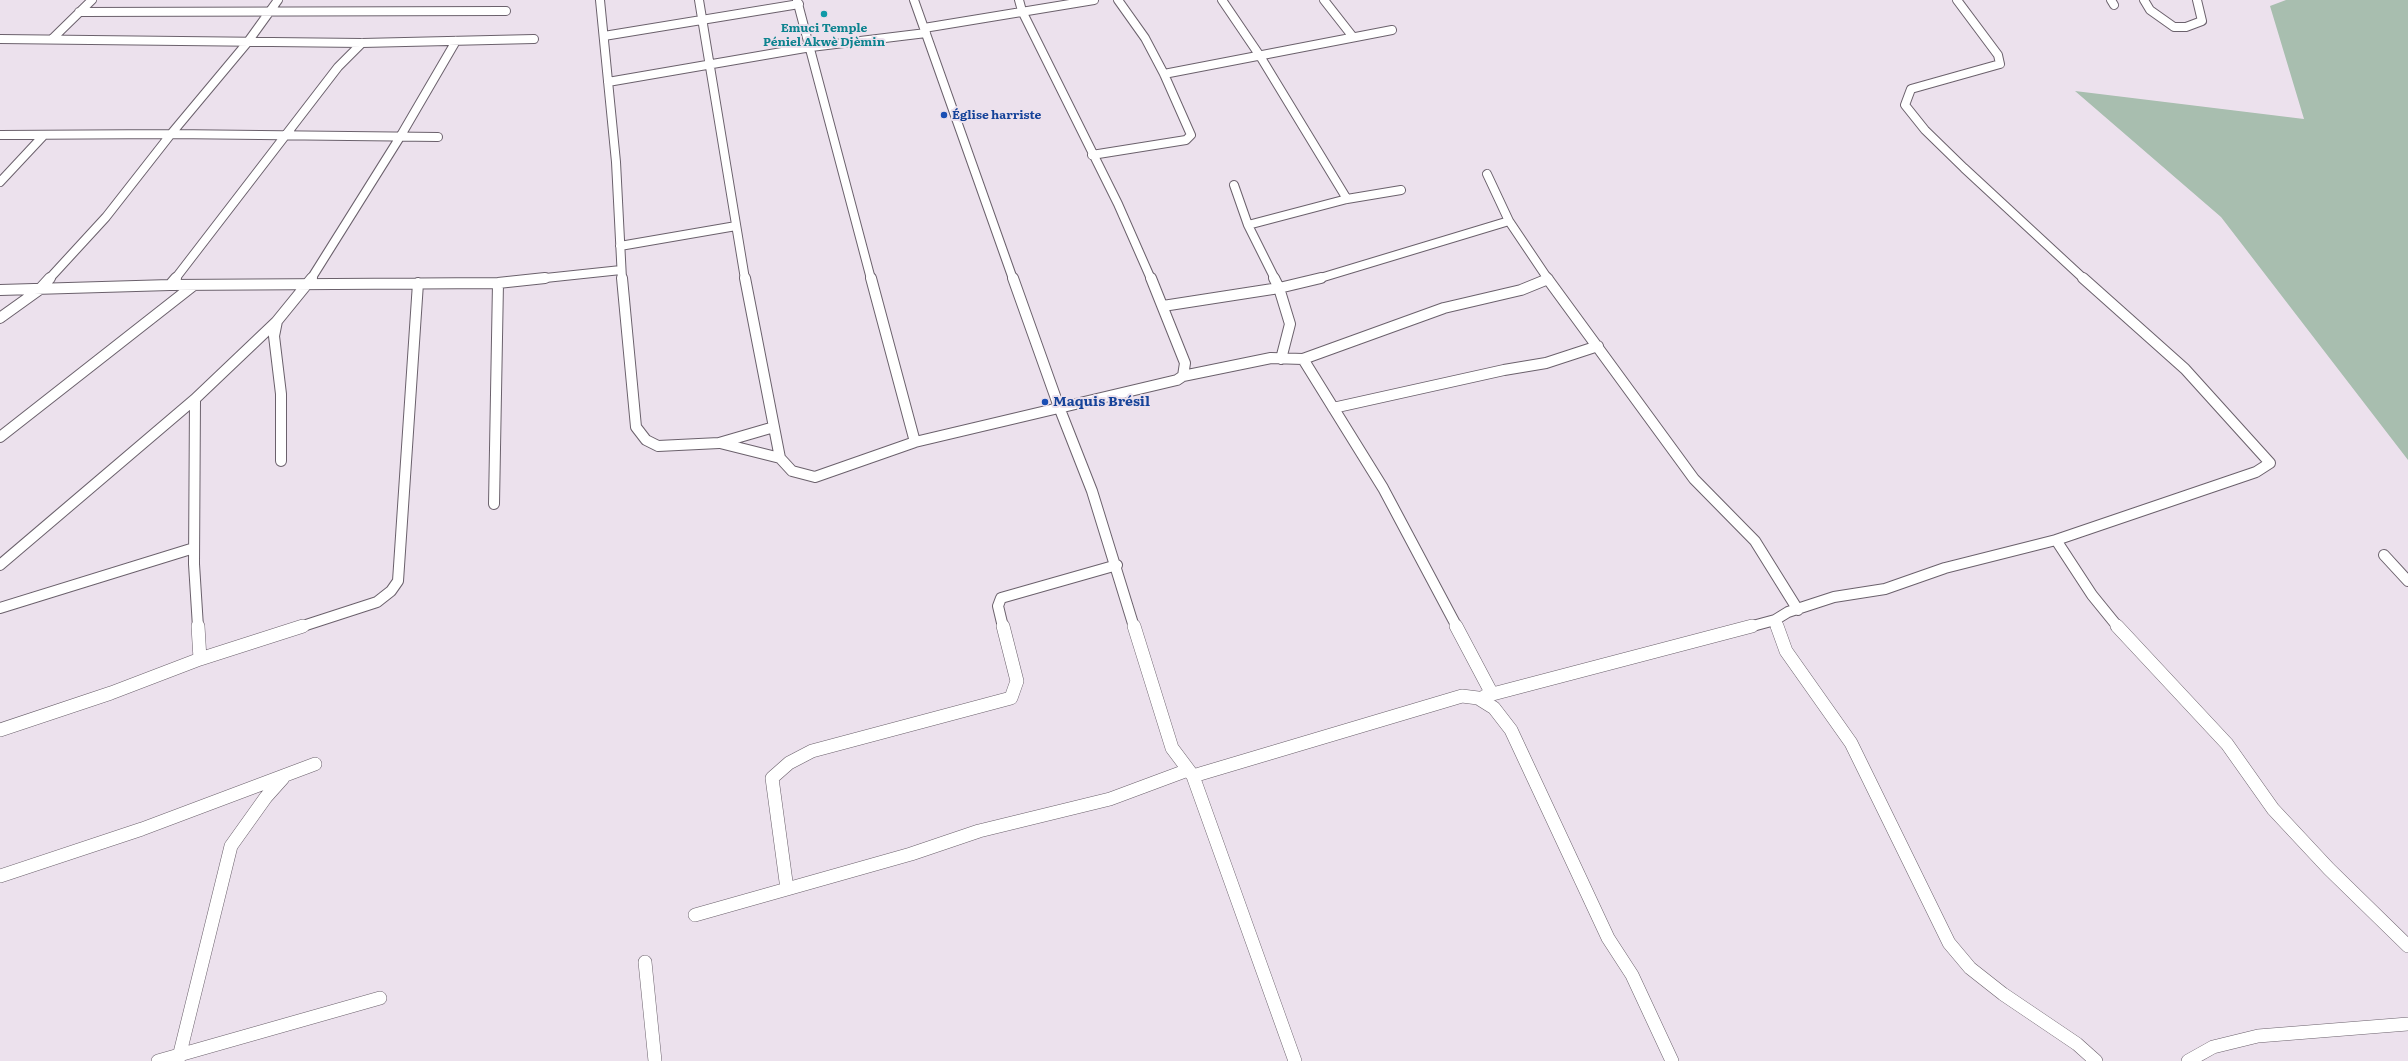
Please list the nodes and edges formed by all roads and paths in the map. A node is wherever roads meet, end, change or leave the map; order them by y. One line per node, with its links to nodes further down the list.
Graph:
1 (92, 0): 17 (street)
2 (278, 0): 18 (street)
3 (600, 0): 22 (street)
4 (699, 0): 19 (street)
5 (914, 0): 21 (street)
6 (1019, 0): 15 (street)
7 (1094, 0): 15 (street)
8 (1118, 0): 33 (street)
9 (1222, 0): 31 (street)
10 (1324, 0): 23 (street)
11 (1957, 0): 78 (street)
12 (2144, 0): 13 (street)
13 (2197, 0)
14 (798, 2): 19 (street); 30 (street)
15 (1022, 10): 21 (street); 41 (street)
16 (506, 11): 18 (street)
17 (79, 12): 18 (street); 25 (street)
18 (268, 12): 28 (street)
19 (702, 19): 22 (street); 32 (street)
20 (1392, 30): 23 (street)
21 (925, 31): 30 (street); 69 (street)
22 (604, 36): 34 (street)
23 (1354, 37): 31 (street)
24 (0, 39): 25 (street)
25 (52, 39): 28 (street)
26 (534, 39): 27 (street)
27 (456, 41): 29 (street); 39 (street)
28 (247, 43): 29 (street); 35 (street)
29 (362, 43): 38 (street)
30 (811, 47): 32 (street); 73 (street)
31 (1260, 56): 33 (street); 46 (street)
32 (711, 63): 34 (street); 49 (street)
33 (1164, 74): 41 (street)
34 (608, 82): 50 (street)
35 (171, 134): 37 (street); 38 (street); 60 (street)
36 (0, 135): 37 (street)
37 (44, 135): 43 (street)
38 (287, 136): 39 (street); 57 (street)
39 (400, 137): 40 (street); 56 (street)
40 (438, 137)
41 (1092, 155): 61 (street)
42 (1487, 174): 47 (street)
43 (0, 182)
44 (1234, 185): 48 (street)
45 (1401, 190): 46 (street)
46 (1347, 199): 48 (street)
47 (1509, 221): 52 (street); 58 (street)
48 (1248, 225): 58 (street)
49 (736, 226): 50 (street); 71 (street)
50 (620, 246): 51 (street)
51 (621, 270): 54 (street); 74 (street)
52 (1548, 279): 64 (street); 66 (street)
53 (418, 283): 54 (street); 56 (street); 87 (street)
54 (498, 283): 77 (street)
55 (194, 284): 56 (street); 57 (street); 72 (street)
56 (308, 284): 63 (street)
57 (170, 285): 60 (street)
58 (1279, 288): 61 (street); 65 (street)
59 (0, 290): 60 (street)
60 (38, 290): 62 (street)
61 (1163, 306): 67 (street)
62 (0, 318)
63 (277, 322): 68 (street); 76 (street)
64 (1598, 346): 70 (street); 85 (street)
65 (1281, 359): 66 (street); 67 (street)
66 (1303, 359): 70 (street)
67 (1183, 376): 69 (street)
68 (195, 399): 79 (street); 81 (street)
69 (1059, 407): 73 (street); 82 (street)
70 (1333, 408): 88 (street)
71 (774, 426): 74 (street); 75 (street)
72 (0, 437)
73 (915, 442): 75 (street)
74 (720, 443): 75 (street)
75 (780, 458)
76 (281, 461)
77 (494, 504)
78 (2056, 540): 85 (street); 97 (street)
79 (194, 548): 84 (street); 87 (street)
80 (2384, 555): 83 (street)
81 (0, 564)
82 (1117, 565): 92 (street); 95 (street)
83 (2408, 581)
84 (0, 608)
85 (1798, 610): 86 (street)
86 (1775, 620): 88 (street); 106 (street)
87 (200, 659): 90 (street)
88 (1492, 694): 89 (street)
89 (1478, 698): 92 (street); 105 (street)
90 (0, 730)
91 (315, 764): 93 (street)
92 (1190, 773): 95 (street); 104 (street)
93 (284, 777): 94 (street); 101 (street)
94 (0, 876)
95 (787, 889): 96 (street)
96 (695, 915)
97 (2408, 946)
98 (645, 962): 103 (street)
99 (380, 998): 101 (street)
100 (2408, 1024): 107 (street)
101 (178, 1058): 102 (street)
102 (158, 1061)
103 (656, 1061)
104 (1295, 1061)
105 (1672, 1061)
106 (2096, 1061)
107 (2188, 1061)

